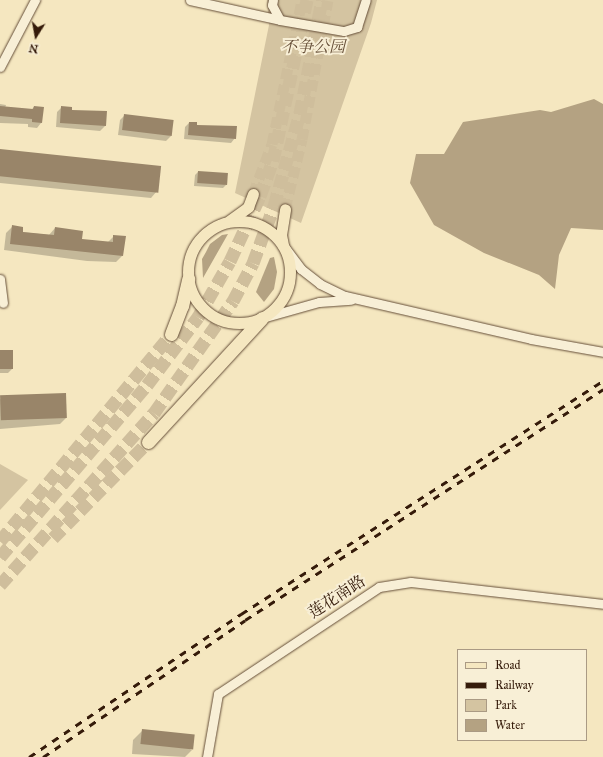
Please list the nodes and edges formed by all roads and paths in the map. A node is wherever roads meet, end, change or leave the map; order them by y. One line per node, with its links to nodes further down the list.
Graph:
1 (35, 0): 6 (street)
2 (190, 0): 5 (street)
3 (273, 0): 5 (street)
4 (366, 0): 5 (street)
5 (280, 20)
6 (0, 67)
7 (253, 194): 9 (main road)
8 (286, 209): 10 (main road)
9 (228, 221): 10 (main road); 12 (main road)
10 (283, 245): 13 (street); 15 (main road)
11 (0, 279): 14 (street)
12 (188, 279): 15 (main road); 16 (highway)
13 (356, 299): 15 (street); 17 (street)
14 (3, 304)
15 (262, 318): 18 (highway)
16 (171, 334)
17 (603, 352)
18 (148, 442)
19 (603, 604): 20 (street, 莲花南路)
20 (207, 757)

